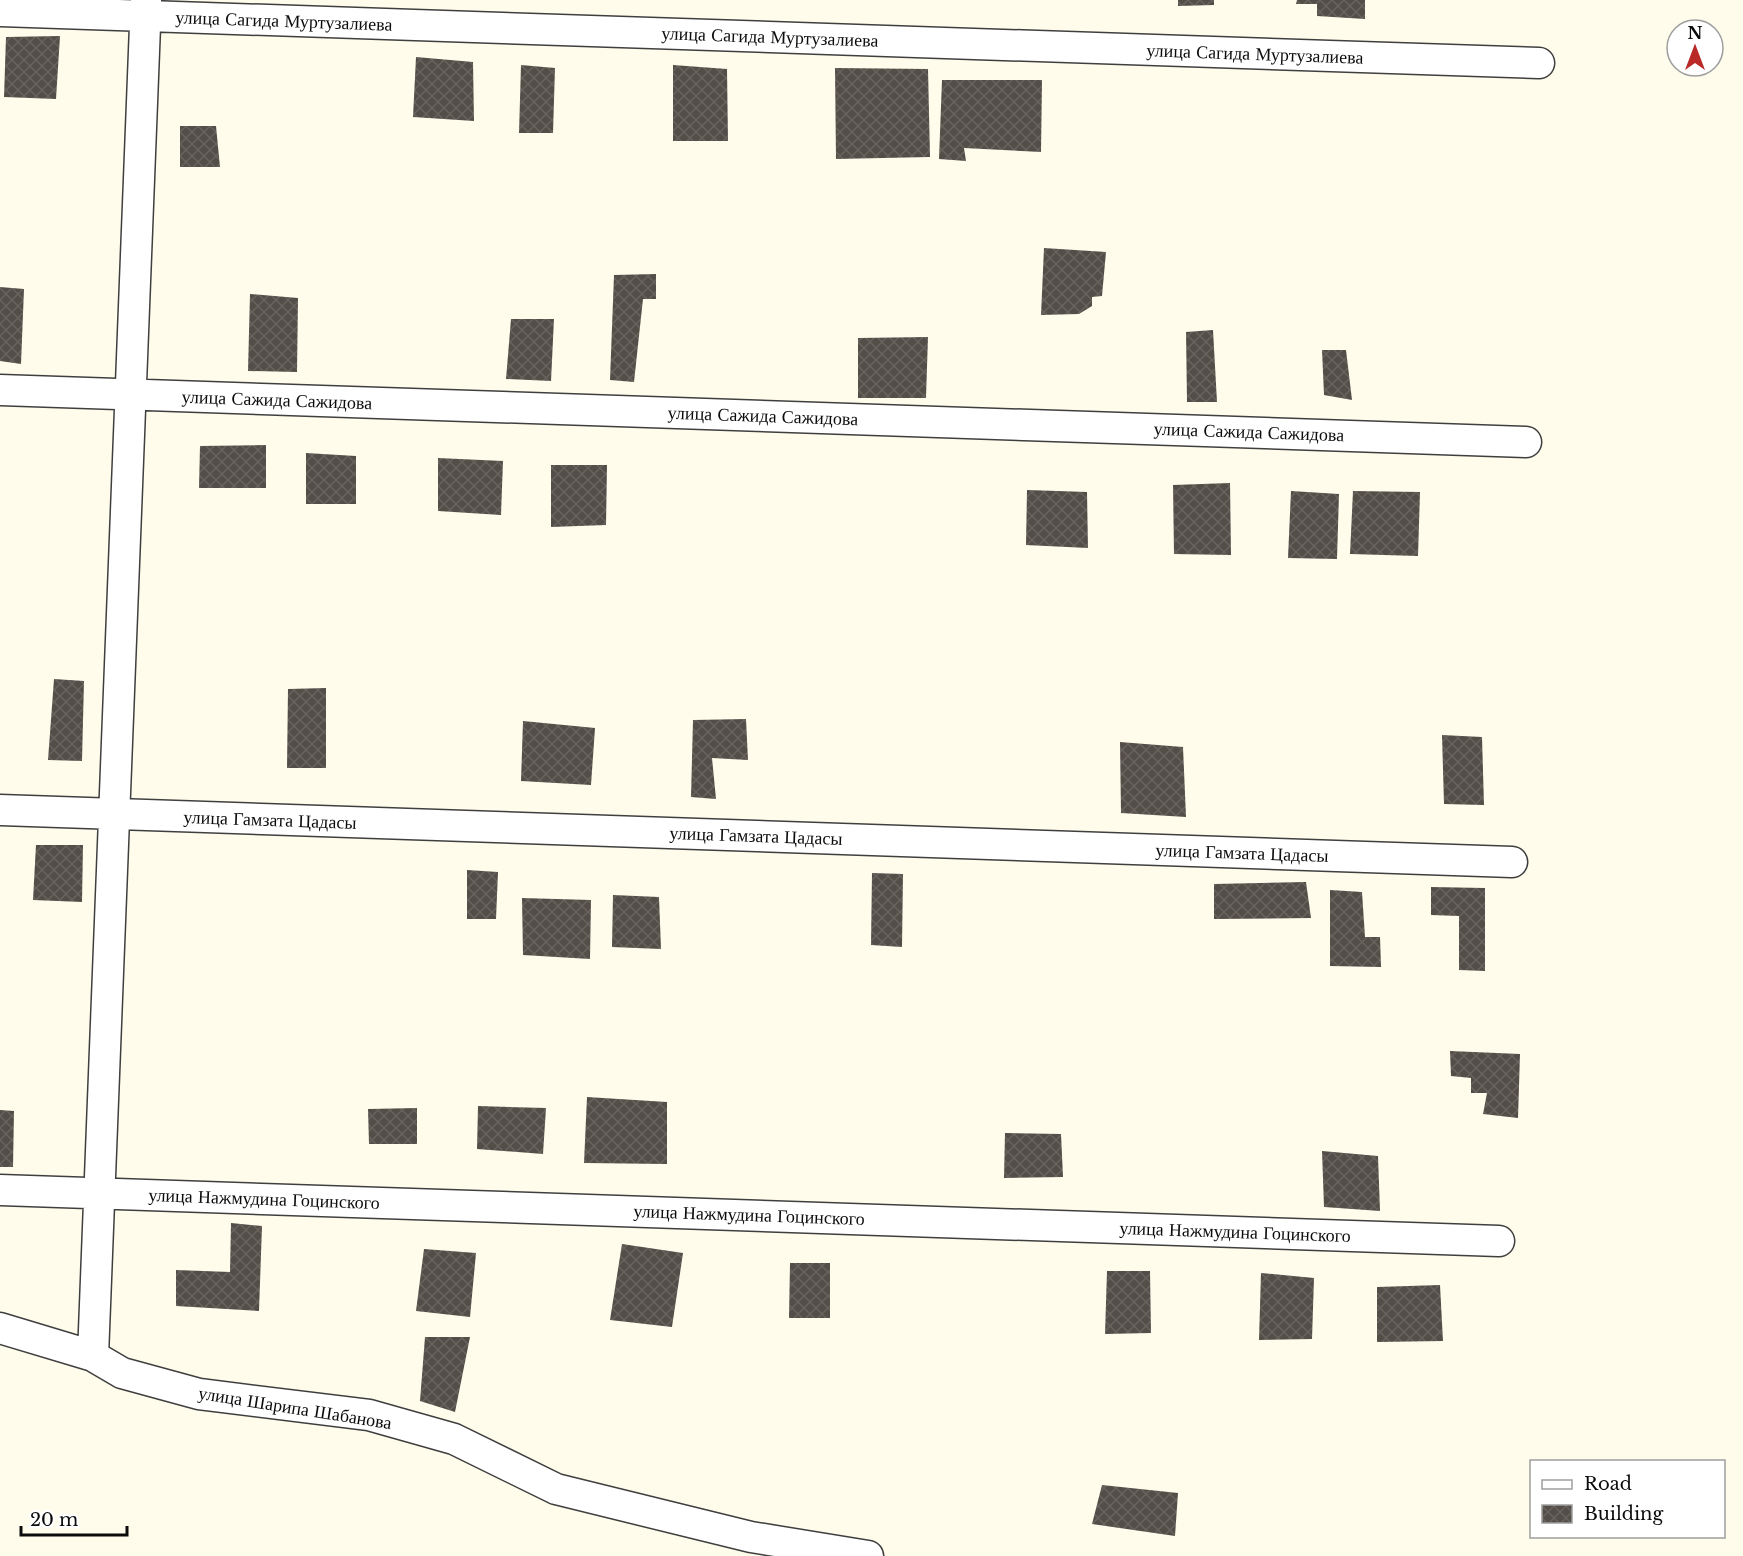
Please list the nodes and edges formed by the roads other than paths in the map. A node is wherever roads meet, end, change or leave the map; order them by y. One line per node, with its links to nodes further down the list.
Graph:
1 (146, 8): 2 (street, улица Сагида Муртузалиева); 3 (street, улица Сагида Муртузалиева); 5 (street)
2 (0, 11)
3 (1539, 63)
4 (0, 390): 5 (street, улица Сажида Сажидова)
5 (132, 395): 6 (street, улица Сажида Сажидова); 8 (street)
6 (1526, 442)
7 (0, 810): 8 (street, улица Гамзата Цадасы)
8 (116, 814): 9 (street, улица Гамзата Цадасы); 11 (street)
9 (1512, 862)
10 (0, 1190): 11 (street, улица Нажмудина Гоцинского)
11 (101, 1193): 12 (street, улица Нажмудина Гоцинского); 14 (street)
12 (1499, 1241)
13 (0, 1329): 14 (street, улица Шарипа Шабанова)
14 (93, 1356): 15 (street, улица Шарипа Шабанова)
15 (868, 1556)

